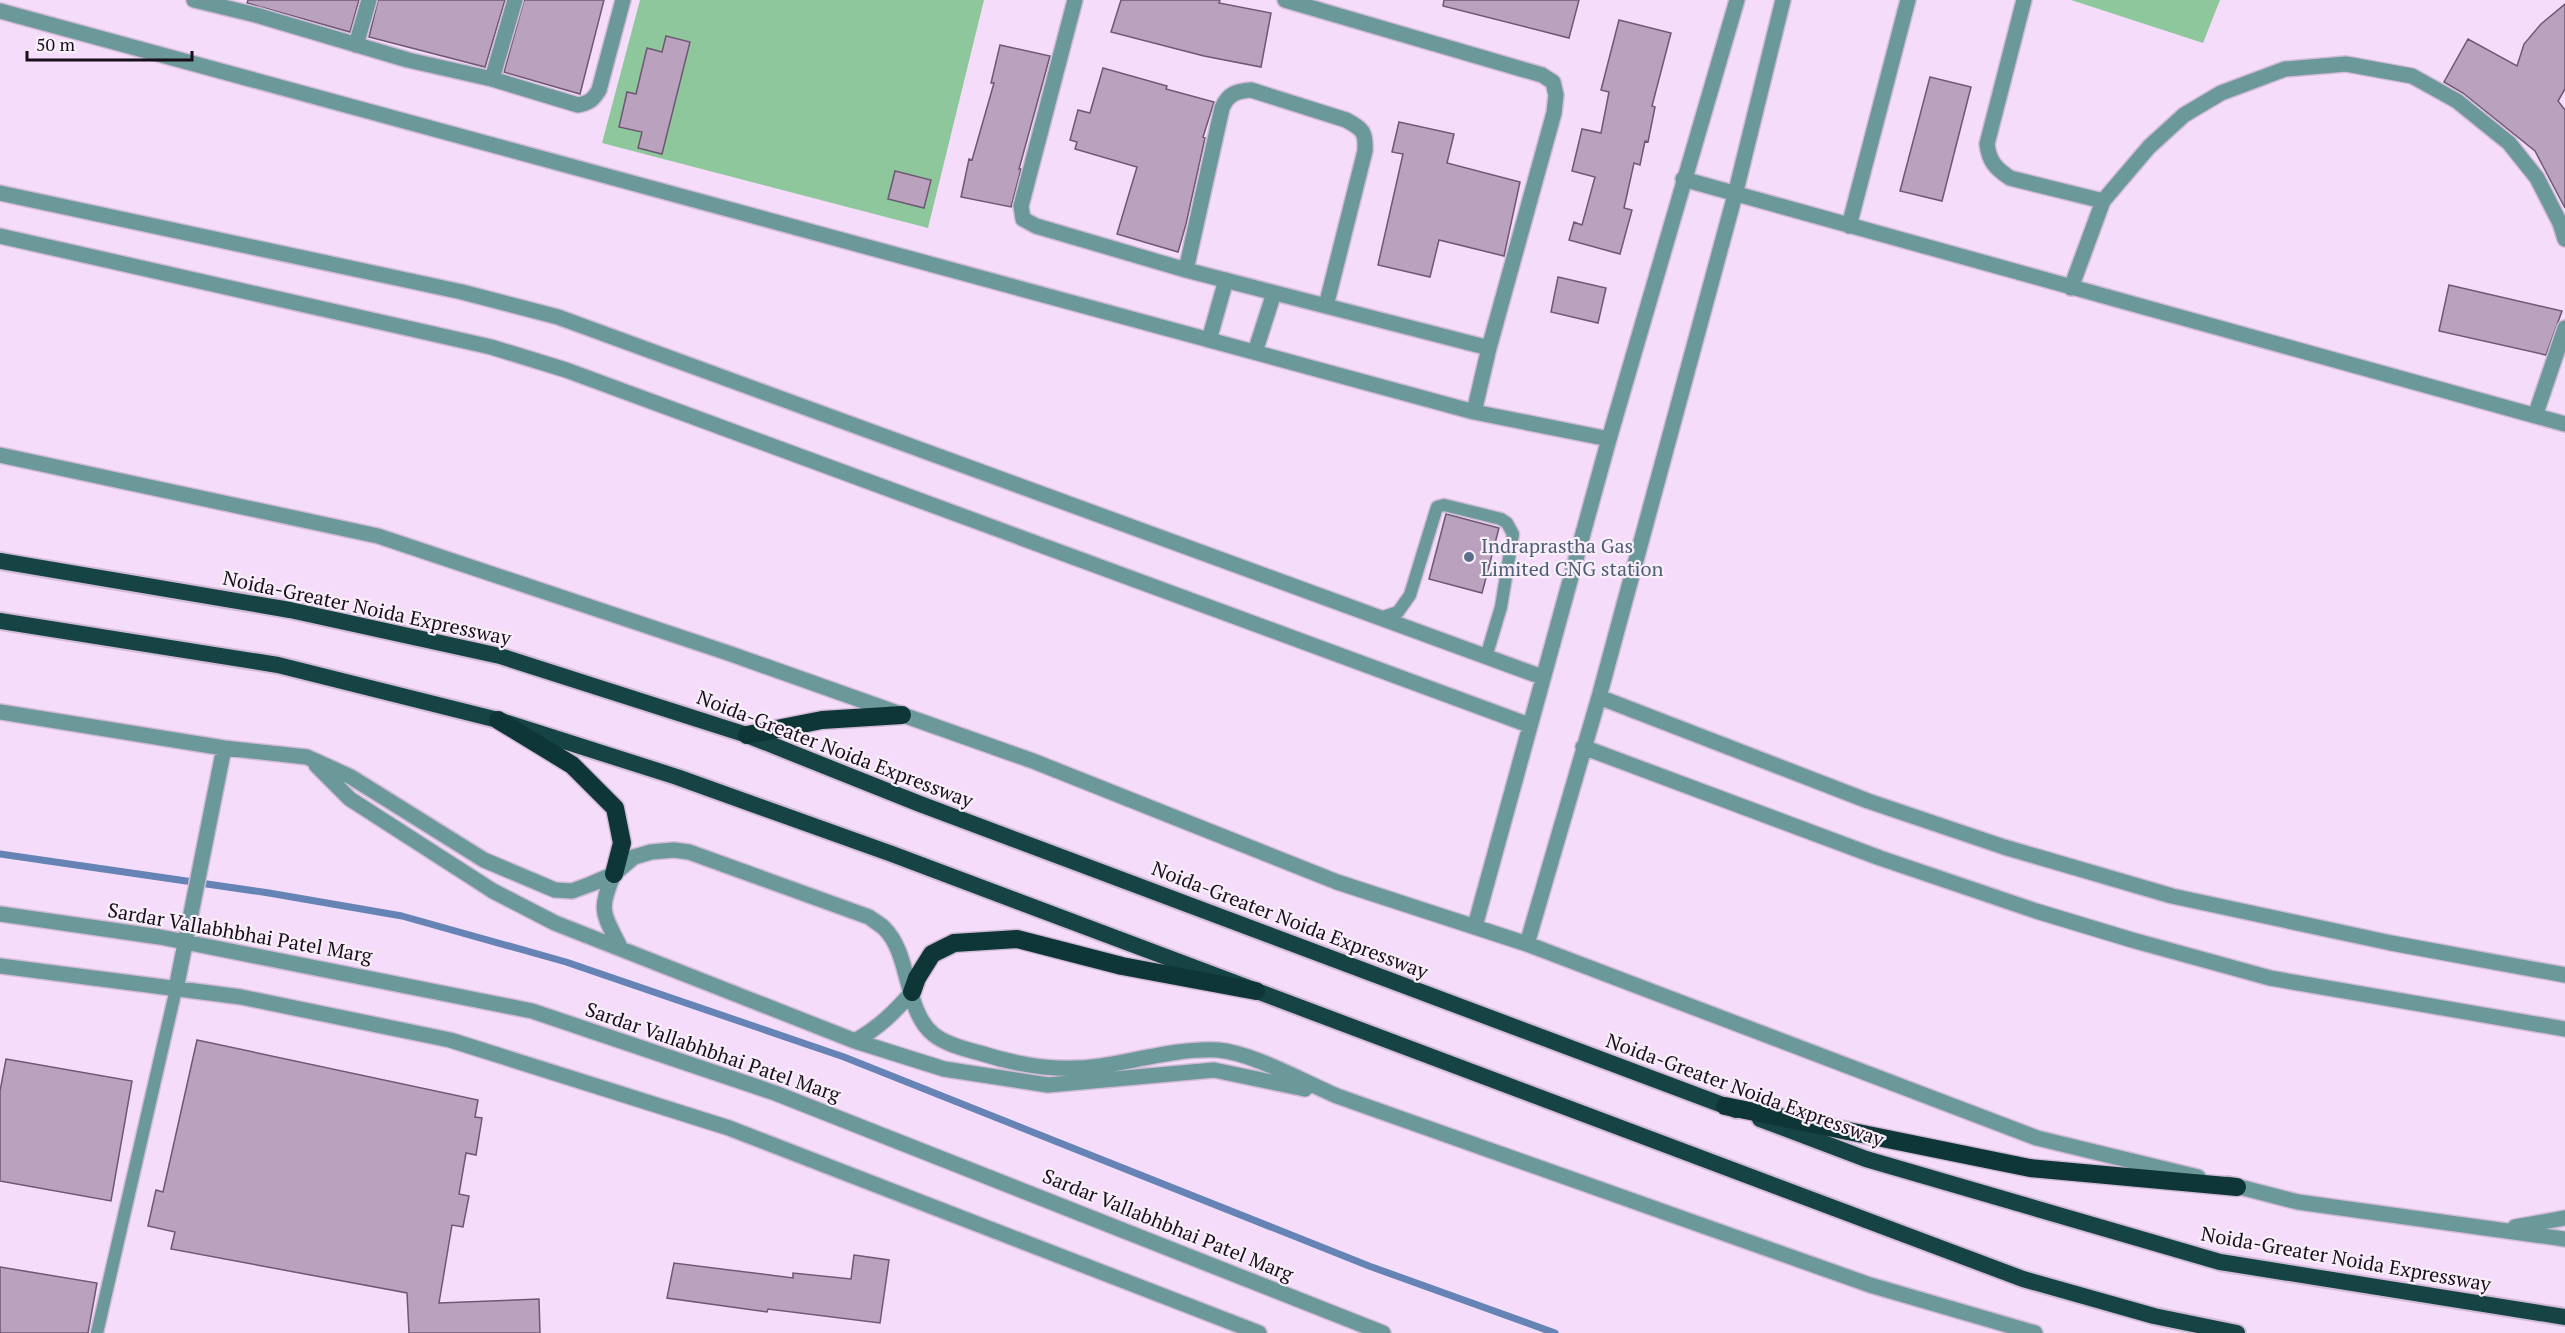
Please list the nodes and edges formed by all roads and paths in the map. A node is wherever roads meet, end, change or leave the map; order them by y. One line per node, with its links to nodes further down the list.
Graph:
1 (194, 0): 11 (street)
2 (369, 0): 13 (street)
3 (515, 0): 14 (street)
4 (623, 0): 14 (street)
5 (1075, 0): 22 (street)
6 (1285, 0): 29 (street)
7 (1737, 0): 15 (street)
8 (1783, 0): 17 (street)
9 (1908, 0): 19 (street)
10 (2024, 0): 18 (street)
11 (259, 7): 13 (street)
12 (0, 11): 28 (street)
13 (356, 45): 14 (street)
14 (492, 79)
15 (1683, 179): 17 (street); 34 (street)
16 (0, 193): 37 (street)
17 (1735, 195): 19 (street); 41 (street)
18 (2103, 201): 21 (street); 24 (street)
19 (1849, 226): 24 (street)
20 (0, 236): 45 (street)
21 (2565, 239)
22 (1186, 270): 23 (street); 26 (street)
23 (1226, 280): 25 (street); 28 (street)
24 (2071, 288): 32 (street)
25 (1274, 293): 26 (street); 30 (street)
26 (1326, 306): 29 (street)
27 (2564, 338): 32 (street)
28 (1209, 340): 30 (street)
29 (1489, 348): 31 (street)
30 (1255, 352): 31 (street)
31 (1474, 412): 34 (street)
32 (2535, 416): 33 (street)
33 (2565, 424)
34 (1609, 439): 40 (street)
35 (0, 455): 43 (street)
36 (0, 561): 46 (highway, Noida-Greater Noida Expressway)
37 (1380, 618): 39 (street); 39 (lane)
38 (0, 621): 44 (highway)
39 (1486, 657): 40 (street)
40 (1542, 677): 45 (street)
41 (1599, 697): 47 (street); 57 (street)
42 (0, 712): 48 (street)
43 (902, 715): 46 (highway); 52 (street)
44 (498, 720): 50 (highway); 59 (highway)
45 (1529, 725): 52 (street)
46 (747, 735): 64 (highway, Noida-Greater Noida Expressway)
47 (1583, 747): 54 (street); 61 (street)
48 (224, 748): 49 (street); 53 (street)
49 (308, 757): 50 (street); 55 (street)
50 (614, 874): 55 (street); 60 (street)
51 (0, 914): 53 (street, Sardar Vallabhbhai Patel Marg)
52 (1475, 926): 54 (street)
53 (185, 942): 58 (street); 72 (street, Sardar Vallabhbhai Patel Marg)
54 (1527, 944): 65 (street)
55 (621, 949): 62 (street)
56 (0, 966): 58 (street)
57 (2565, 975)
58 (176, 989): 70 (lane); 71 (street)
59 (1256, 991): 60 (highway); 74 (highway)
60 (912, 992): 62 (street); 63 (street)
61 (2565, 1029)
62 (855, 1041): 63 (street)
63 (1337, 1096): 73 (street)
64 (1725, 1106): 65 (highway); 69 (highway, Noida-Greater Noida Expressway)
65 (2237, 1187): 67 (street)
66 (2565, 1218): 67 (street)
67 (2501, 1230): 68 (street)
68 (2565, 1239)
69 (2565, 1317)
70 (97, 1333)
71 (1259, 1333)
72 (1383, 1333)
73 (2035, 1333)
74 (2237, 1333)

